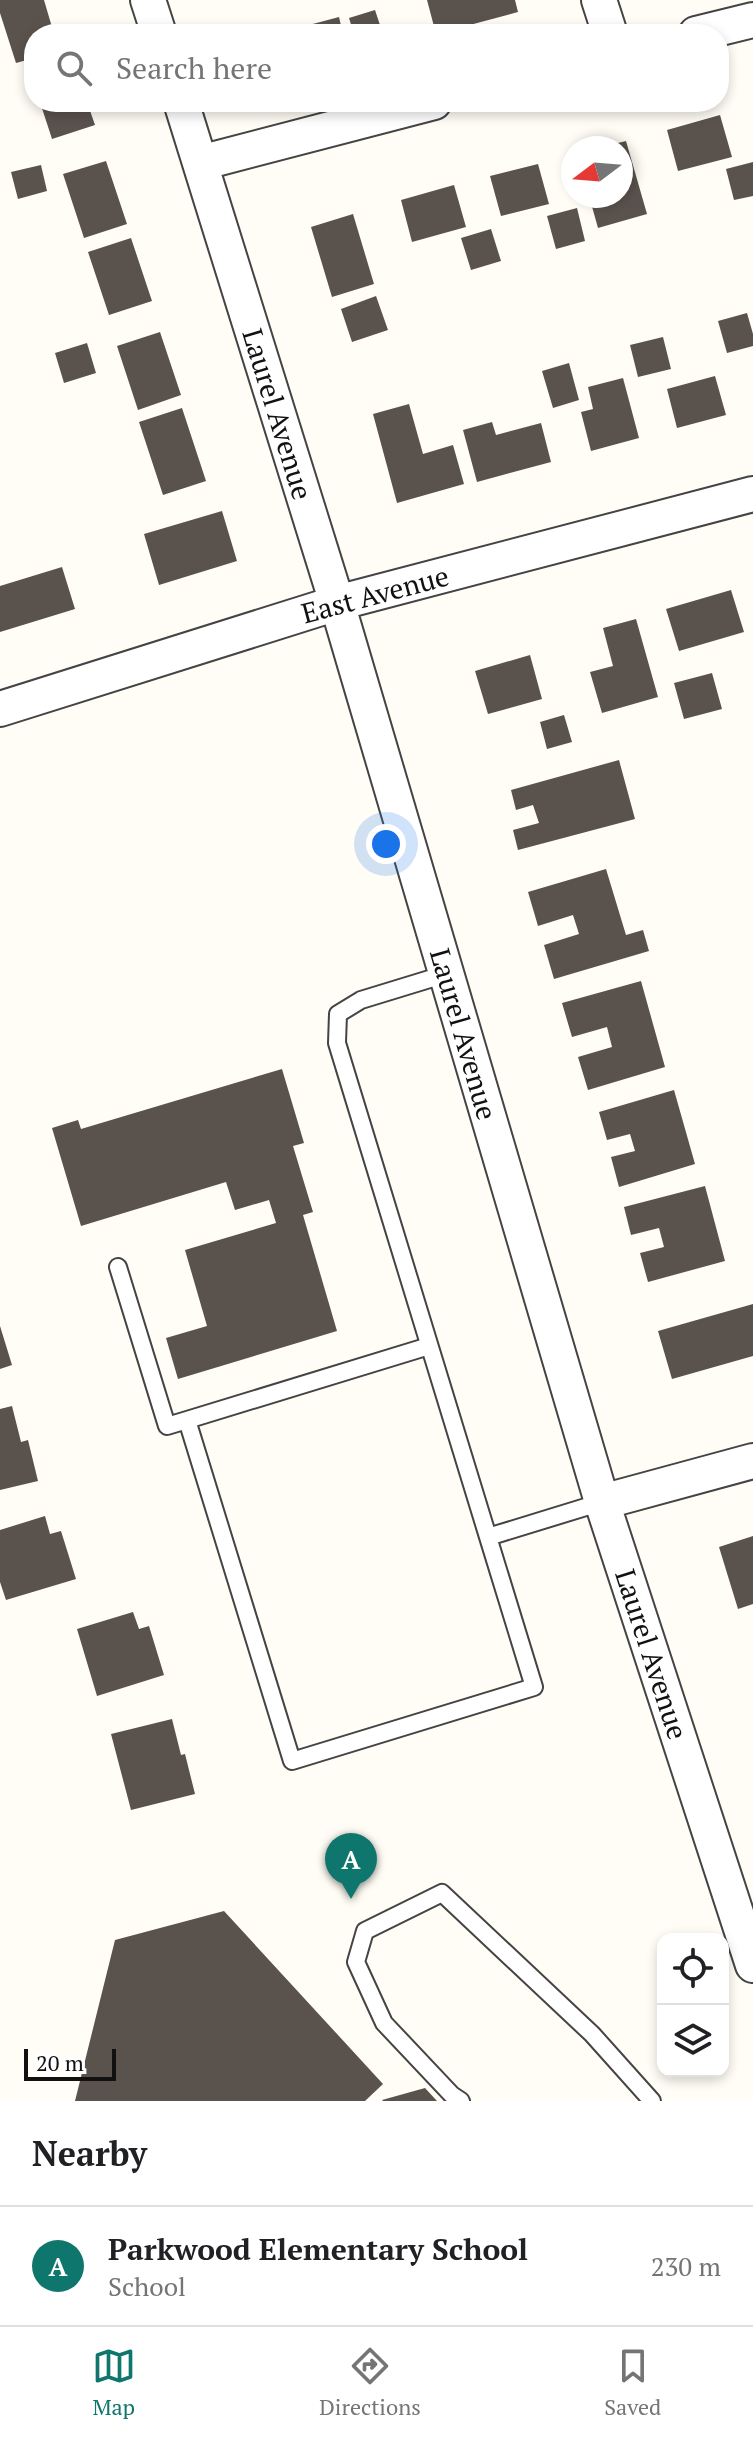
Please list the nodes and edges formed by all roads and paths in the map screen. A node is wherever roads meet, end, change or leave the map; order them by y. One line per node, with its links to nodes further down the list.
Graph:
1 (148, 0): 4 (street)
2 (599, 0): 5 (street)
3 (753, 20): 6 (street)
4 (156, 24)
5 (607, 24)
6 (729, 26)
7 (184, 112): 9 (street, Laurel Avenue)
8 (396, 112): 9 (street)
9 (200, 163): 11 (street, Laurel Avenue)
10 (753, 494): 11 (street, East Avenue)
11 (337, 603): 12 (street, East Avenue); 13 (street, Laurel Avenue)
12 (0, 709)
13 (446, 974): 15 (lane); 18 (street, Laurel Avenue)
14 (118, 1267): 16 (lane)
15 (429, 1346): 16 (lane); 19 (lane)
16 (187, 1420): 19 (lane)
17 (753, 1461): 18 (street)
18 (602, 1502): 19 (lane); 20 (street, Laurel Avenue)
19 (488, 1537)
20 (753, 1965)
21 (461, 2101): 22 (lane)
22 (652, 2101)

